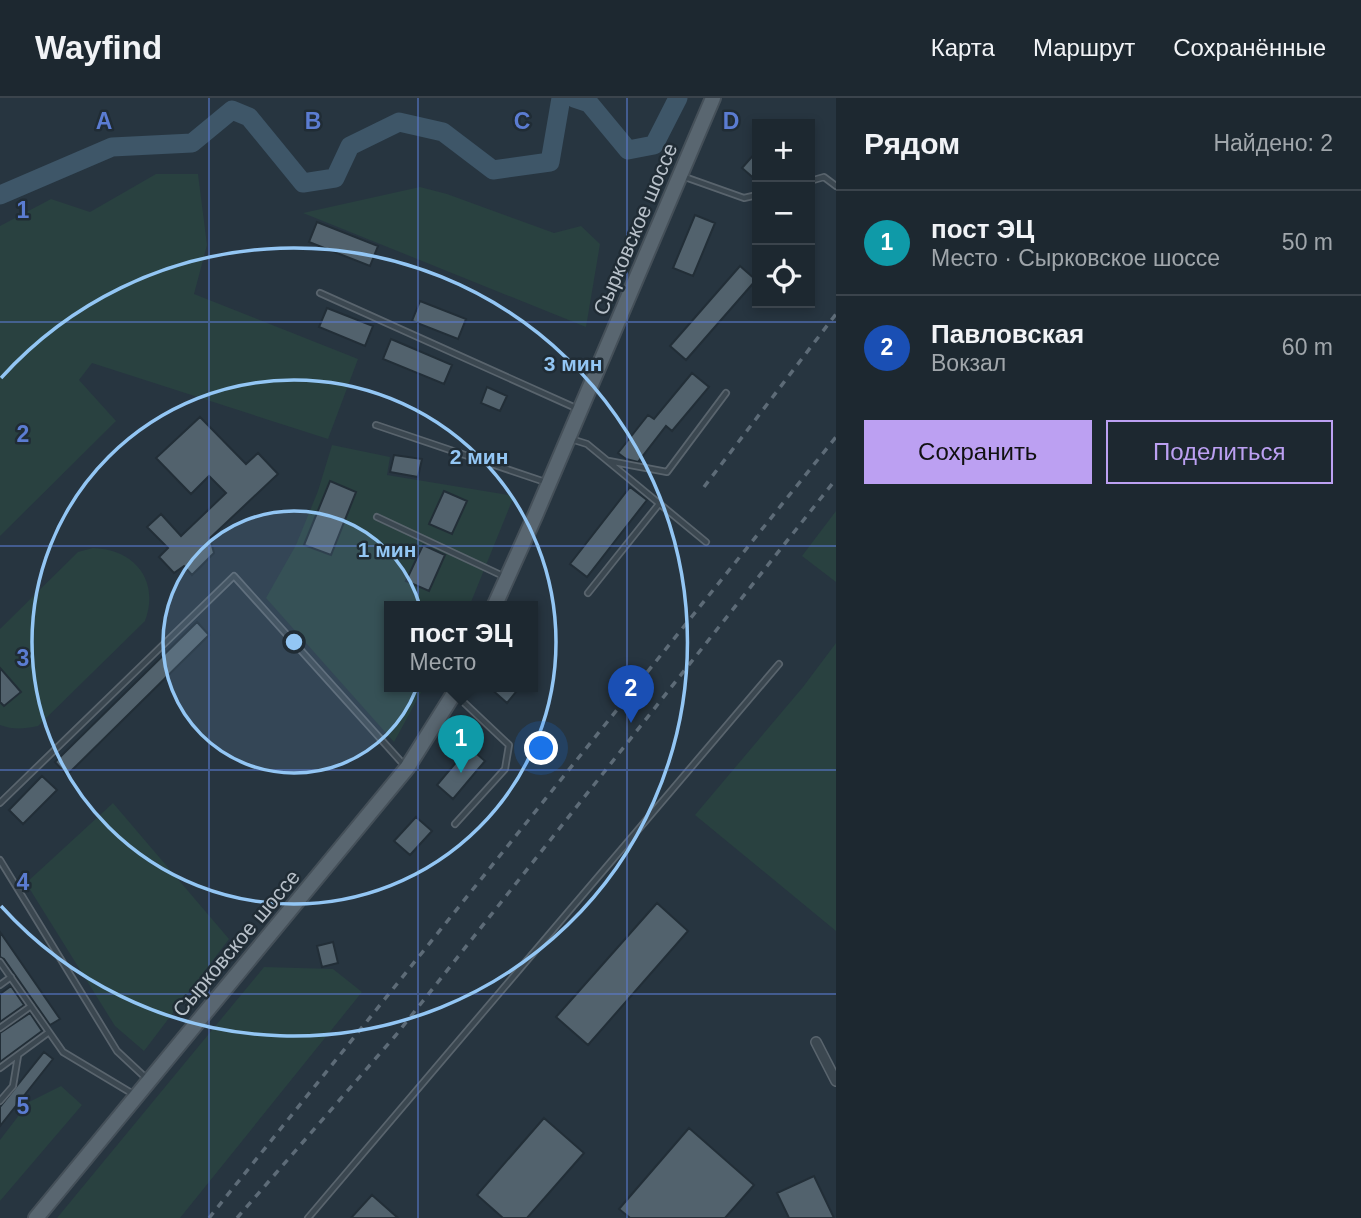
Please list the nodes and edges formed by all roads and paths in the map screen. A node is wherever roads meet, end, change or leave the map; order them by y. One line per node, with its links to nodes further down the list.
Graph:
1 (713, 98): 2 (main road, Сырковское шоссе)
2 (680, 175): 5 (lane); 8 (main road, Сырковское шоссе)
3 (815, 180): 4 (lane)
4 (836, 186)
5 (752, 196)
6 (320, 293): 8 (lane)
7 (726, 393): 11 (lane)
8 (580, 410): 10 (main road, Сырковское шоссе)
9 (376, 425): 12 (lane)
10 (568, 439): 11 (lane); 12 (main road, Сырковское шоссе)
11 (607, 461): 13 (lane)
12 (548, 483): 16 (main road, Сырковское шоссе)
13 (659, 505): 15 (lane); 17 (lane)
14 (377, 517): 16 (lane)
15 (706, 542)
16 (507, 578): 18 (main road, Сырковское шоссе)
17 (588, 593)
18 (497, 601)
19 (779, 664): 40 (lane)
20 (455, 692): 22 (main road, Сырковское шоссе)
21 (457, 692): 24 (lane)
22 (407, 768): 23 (lane); 35 (main road, Сырковское шоссе)
23 (0, 803)
24 (455, 824)
25 (0, 860): 35 (lane)
26 (0, 962): 27 (lane)
27 (11, 977): 28 (lane); 29 (lane)
28 (0, 985)
29 (30, 1006): 30 (lane); 31 (lane)
30 (0, 1028)
31 (49, 1032): 33 (lane); 37 (lane)
32 (816, 1042): 36 (street)
33 (18, 1055): 34 (lane); 38 (lane)
34 (0, 1068)
35 (149, 1082): 37 (main road, Сырковское шоссе)
36 (836, 1082)
37 (137, 1096): 39 (main road, Сырковское шоссе)
38 (0, 1101)
39 (36, 1218)
40 (308, 1218)

